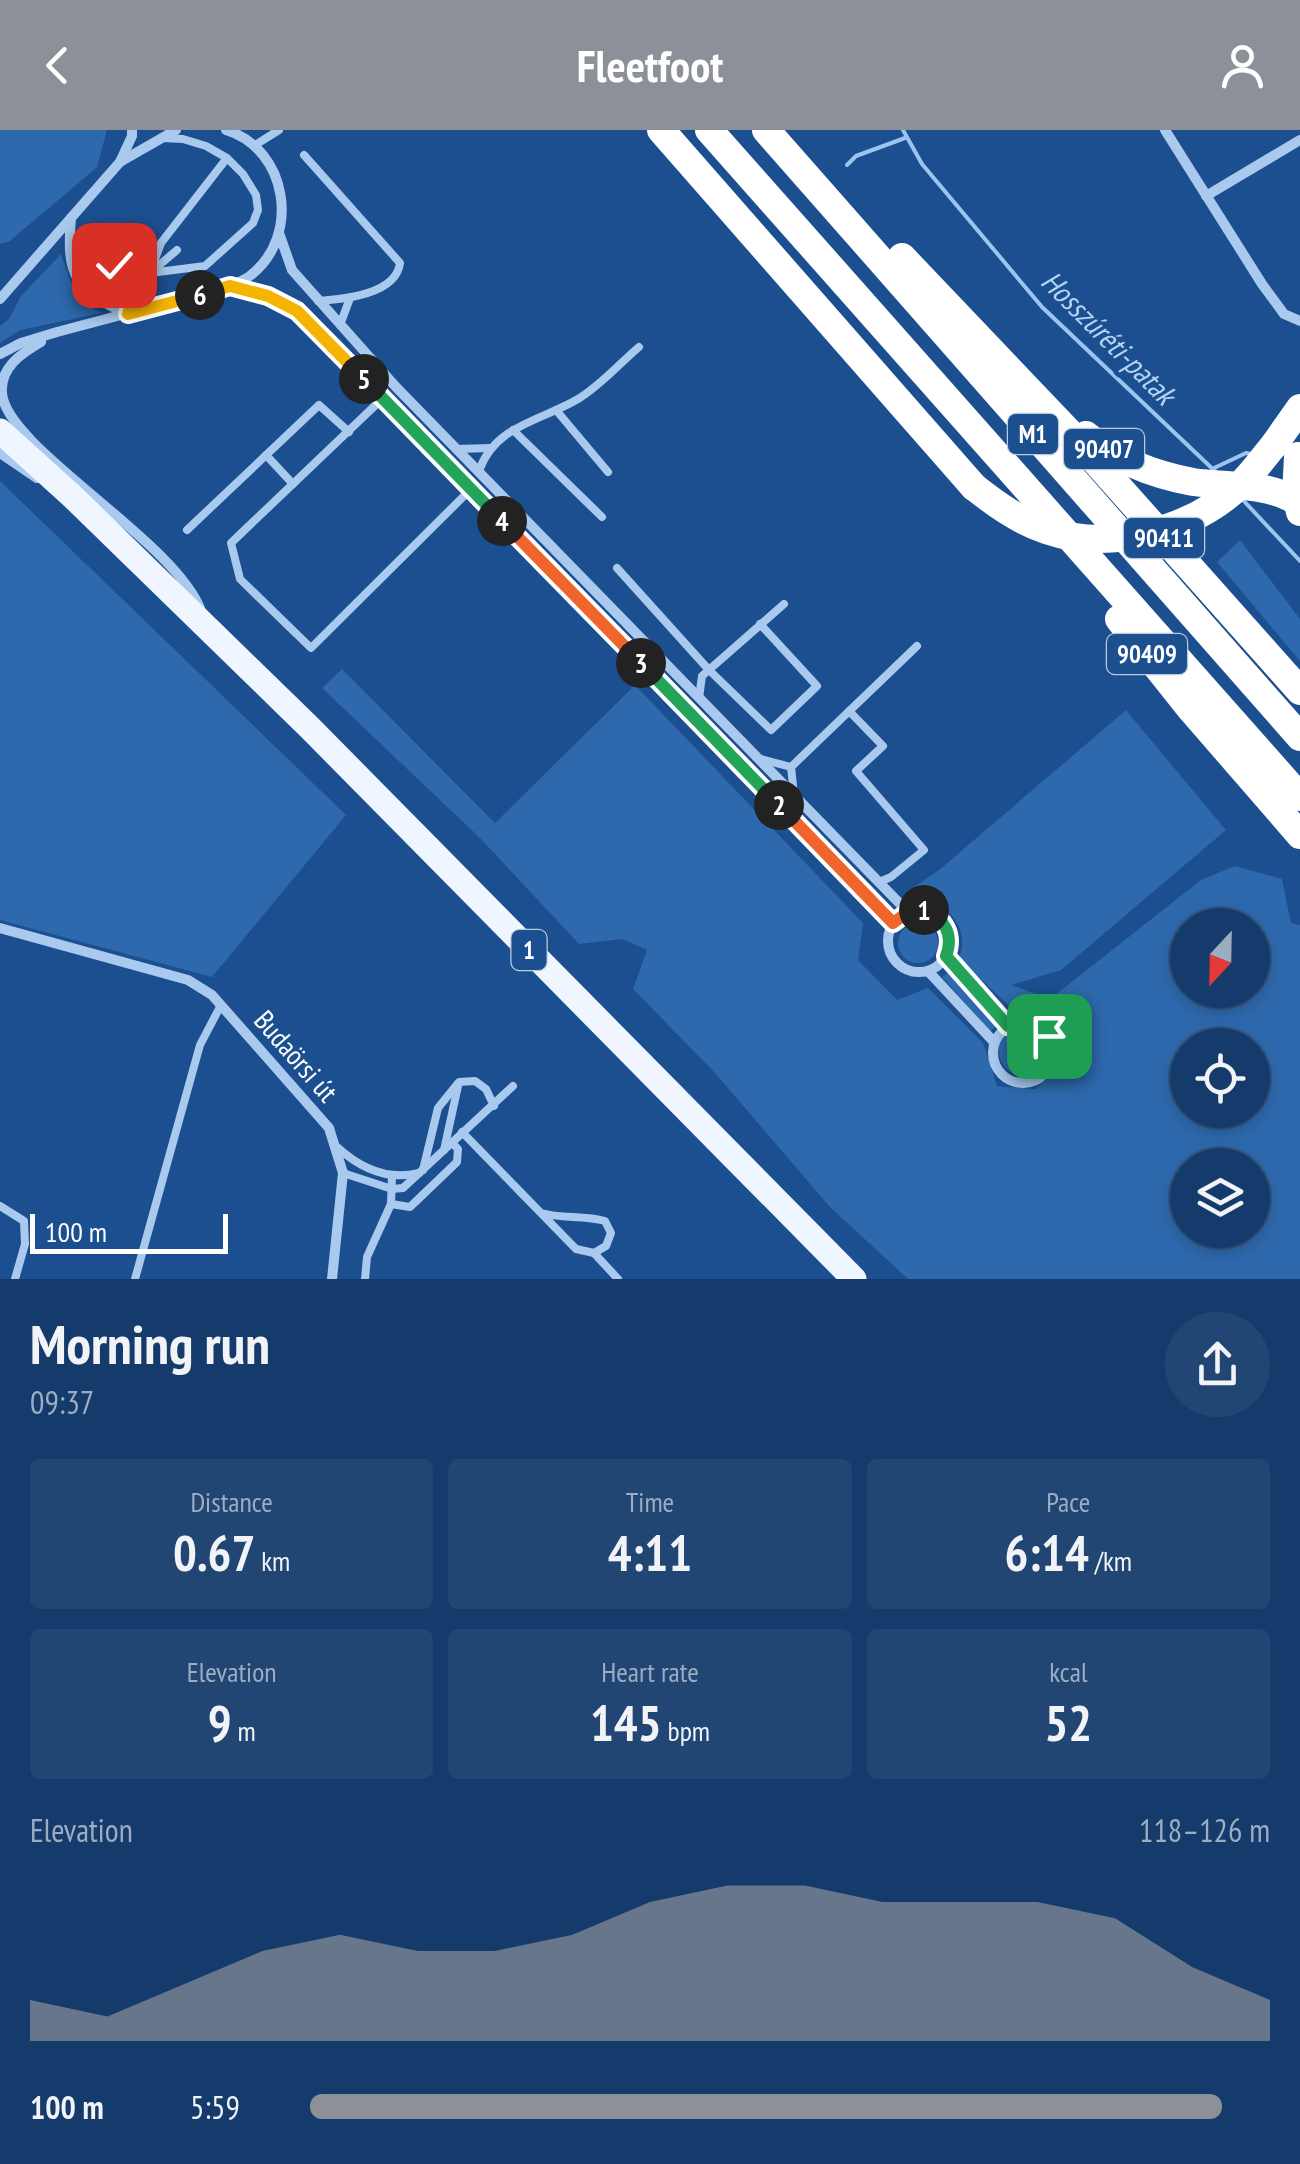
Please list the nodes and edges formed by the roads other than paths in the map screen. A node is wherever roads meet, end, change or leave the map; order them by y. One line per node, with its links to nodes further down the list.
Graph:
1 (132, 130): 14 (street)
2 (176, 130): 9 (street)
3 (226, 130): 11 (street)
4 (279, 130): 11 (lane)
5 (661, 130): 45 (highway, bridge)
6 (709, 130): 48 (highway, M1)
7 (769, 130): 35 (highway, 90411); 69 (highway, M1)
8 (1166, 130): 15 (street)
9 (158, 138): 13 (lane); 14 (street)
10 (1300, 140): 15 (street)
11 (255, 145): 18 (street)
12 (304, 155): 25 (lane)
13 (227, 158): 19 (lane); 22 (lane)
14 (120, 162): 16 (street)
15 (1206, 196): 30 (street)
16 (71, 217): 21 (street); 29 (street)
17 (222, 232): 19 (lane)
18 (279, 234): 24 (street); 28 (street)
19 (233, 242): 22 (lane)
20 (177, 250): 22 (lane)
21 (24, 270): 23 (street); 26 (street)
22 (148, 277): 27 (lane); 27 (lane)
23 (0, 285)
24 (230, 286): 29 (street); 36 (street)
25 (350, 298): 28 (lane); 31 (lane)
26 (0, 299)
27 (134, 300): 29 (lane)
28 (318, 301): 31 (street)
29 (128, 314): 32 (street)
30 (1297, 320)
31 (340, 325): 43 (street)
32 (57, 332): 34 (street); 61 (street)
33 (638, 347): 38 (lane)
34 (0, 354)
35 (1026, 387): 54 (highway, 90407); 66 (highway, 90411)
36 (382, 398): 41 (lane); 53 (street)
37 (1300, 408): 45 (highway)
38 (556, 410): 39 (lane); 50 (lane)
39 (513, 430): 44 (lane); 56 (lane)
40 (0, 431): 58 (main road, 1)
41 (349, 432): 47 (lane); 52 (lane)
42 (0, 446): 51 (main road, 1)
43 (456, 448): 44 (lane); 49 (street)
44 (490, 448): 49 (lane)
45 (1291, 450): 55 (highway, bridge)
46 (0, 454): 51 (street)
47 (266, 455): 52 (lane); 57 (lane)
48 (1005, 465): 73 (highway, M1); 74 (highway, 90409)
49 (479, 471): 65 (street)
50 (608, 472)
51 (43, 481): 58 (main road, 1)
52 (294, 484): 53 (lane)
53 (471, 489): 77 (street)
54 (1300, 503)
55 (1300, 512)
56 (602, 518)
57 (187, 530)
58 (108, 534): 61 (main road, 1)
59 (618, 568): 64 (lane)
60 (784, 604): 62 (lane)
61 (202, 622): 103 (main road, 1)
62 (760, 624): 64 (lane); 64 (lane)
63 (917, 646): 68 (lane)
64 (706, 673): 65 (lane); 67 (lane)
65 (677, 675): 67 (street)
66 (1300, 691)
67 (700, 698): 70 (street)
68 (848, 712): 71 (lane); 75 (lane)
69 (1300, 737)
70 (759, 758): 71 (lane); 72 (street)
71 (790, 766): 72 (lane)
72 (794, 794): 75 (street)
73 (1300, 797)
74 (1300, 835)
75 (880, 882): 76 (street)
76 (908, 912): 77 (street); 79 (street)
77 (893, 923): 80 (street)
78 (0, 928): 81 (street, Budaörsi út)
79 (946, 956): 80 (street); 82 (street)
80 (928, 971): 83 (street)
81 (222, 1005): 89 (street, Budaörsi út); 99 (lane)
82 (1008, 1026): 83 (street); 83 (street)
83 (994, 1042)
84 (459, 1082): 86 (lane); 88 (lane); 90 (lane)
85 (513, 1086): 86 (lane)
86 (494, 1106): 87 (lane)
87 (462, 1132): 88 (lane); 96 (lane)
88 (448, 1146): 90 (lane); 94 (lane)
89 (337, 1147): 91 (street, Budaörsi út); 92 (lane)
90 (423, 1172): 92 (lane); 93 (lane)
91 (343, 1173): 93 (lane); 100 (street, Budaörsi út)
92 (392, 1176): 93 (lane)
93 (392, 1190): 94 (lane)
94 (391, 1204): 101 (lane)
95 (0, 1206): 98 (lane)
96 (540, 1213): 97 (lane); 97 (lane)
97 (594, 1253): 102 (lane)
98 (15, 1279)
99 (134, 1279)
100 (332, 1279)
101 (366, 1279)
102 (618, 1279)
103 (854, 1279)

